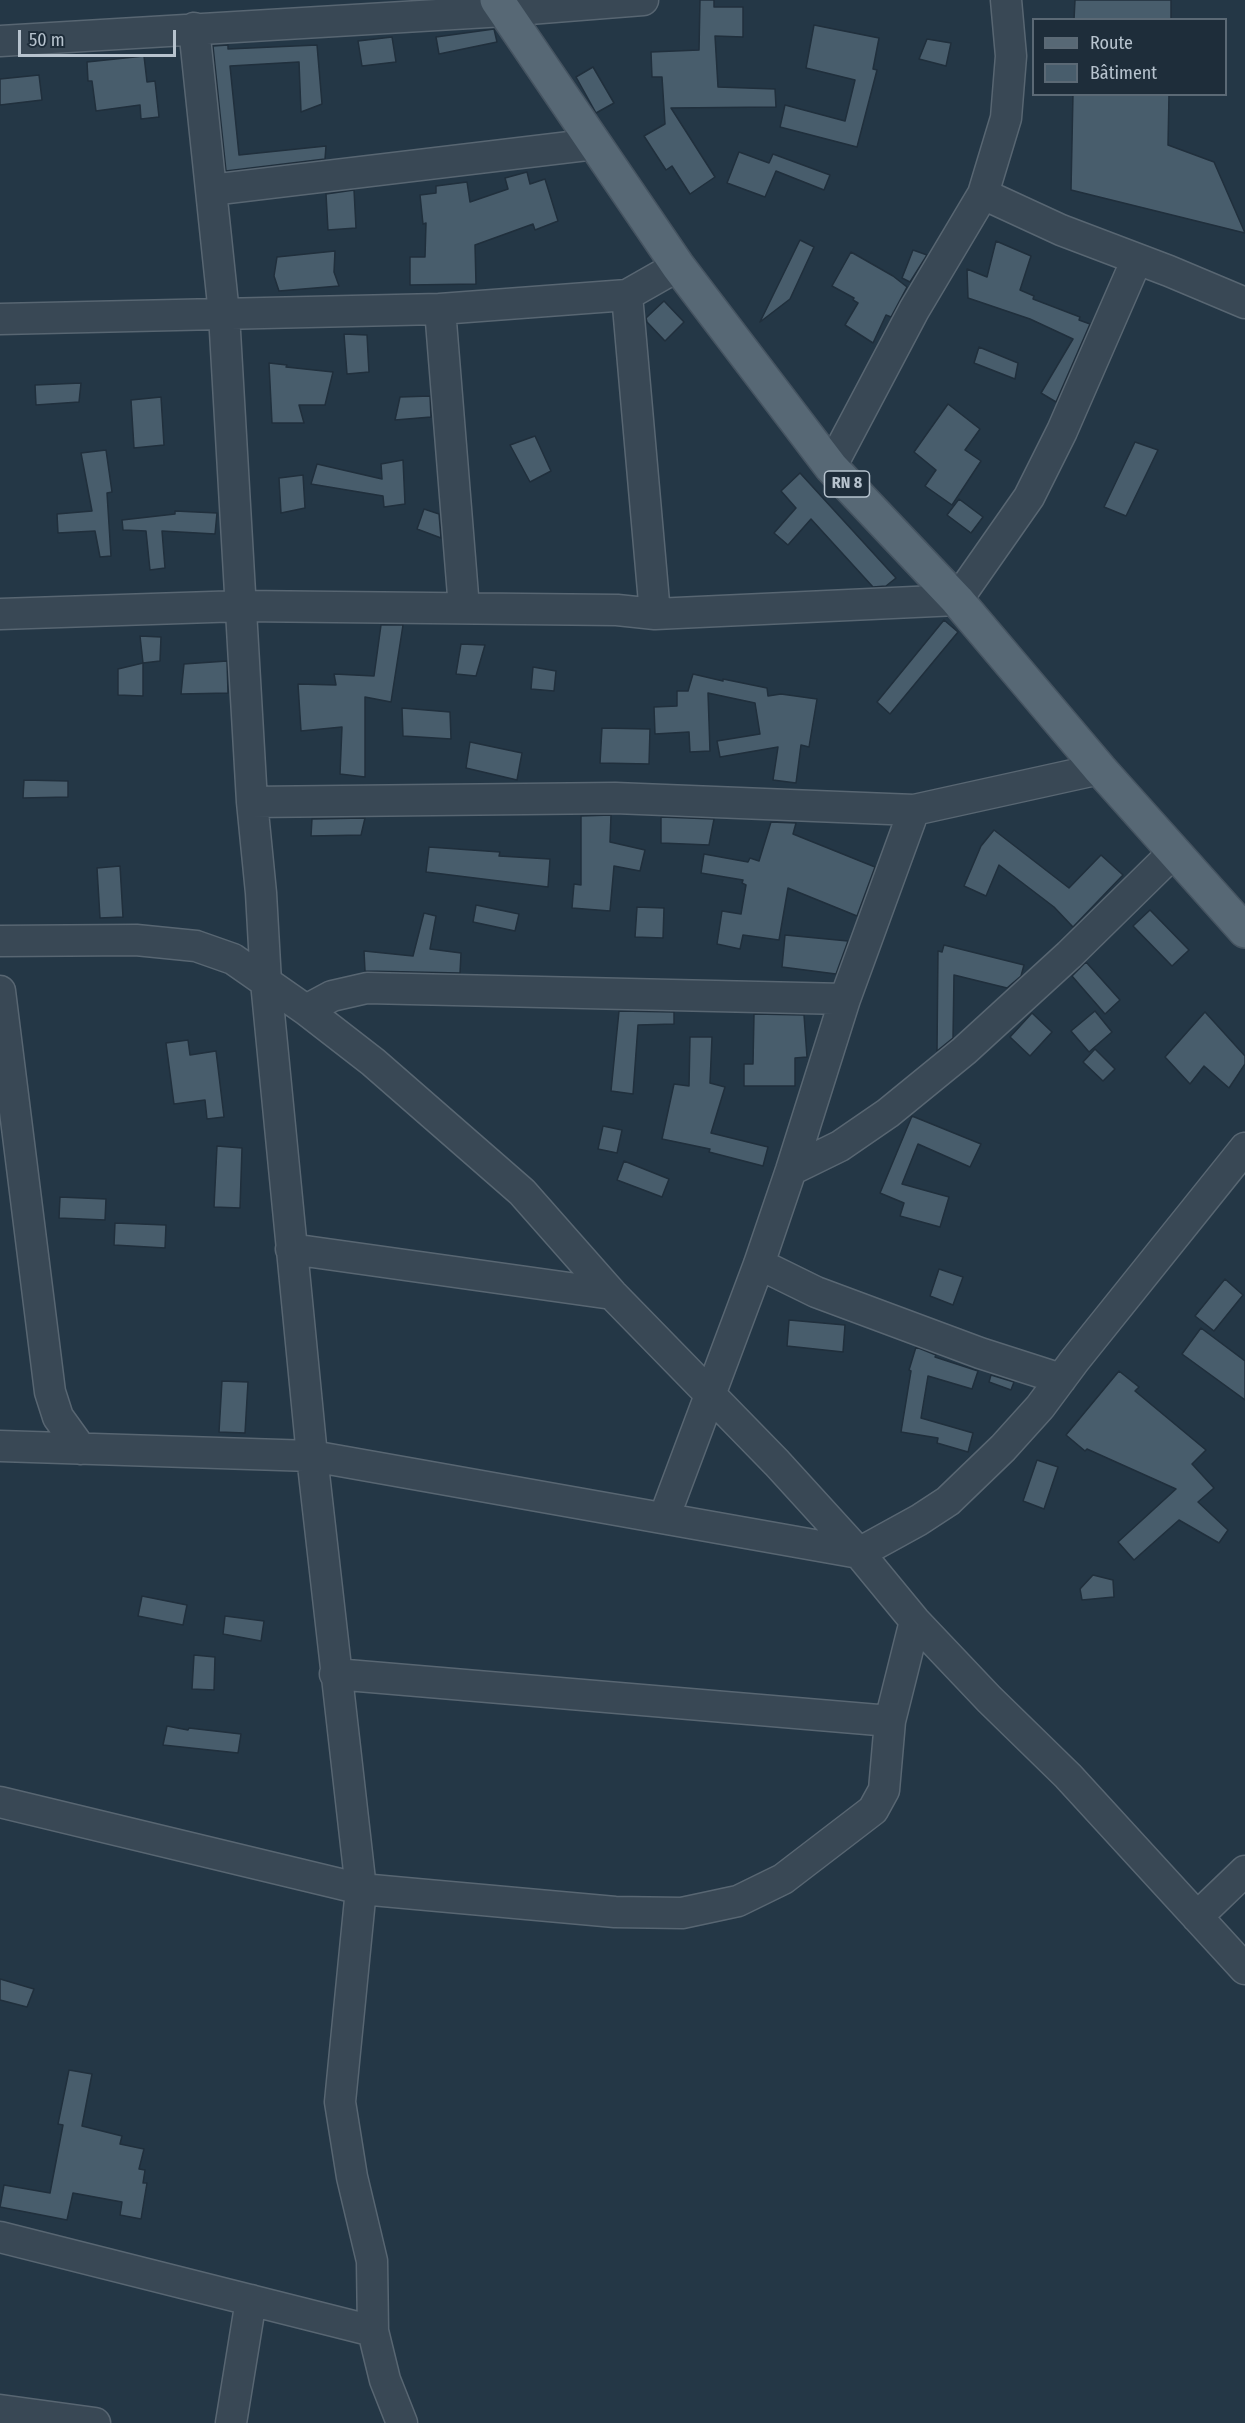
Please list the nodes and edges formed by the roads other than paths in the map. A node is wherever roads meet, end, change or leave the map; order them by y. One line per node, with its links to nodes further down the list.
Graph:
1 (643, 0): 3 (street)
2 (1006, 0): 8 (street)
3 (501, 5): 4 (street); 6 (main road, RN 8)
4 (194, 28): 5 (street); 7 (street)
5 (0, 41)
6 (595, 144): 7 (street); 10 (main road, RN 8)
7 (211, 190): 14 (street)
8 (983, 194): 9 (street); 16 (street)
9 (1137, 259): 12 (street); 17 (street)
10 (678, 266): 11 (street); 16 (main road, RN 8)
11 (627, 295): 13 (street); 21 (street)
12 (1245, 303)
13 (440, 309): 14 (street); 19 (street)
14 (224, 314): 15 (street); 18 (street)
15 (0, 319)
16 (831, 467): 17 (main road, RN 8)
17 (957, 600): 21 (street); 22 (main road, RN 8)
18 (242, 606): 19 (street); 20 (street); 23 (street)
19 (464, 608): 21 (street)
20 (0, 614)
21 (655, 614)
22 (1100, 769): 24 (street); 25 (main road, RN 8)
23 (252, 802): 24 (street); 28 (street)
24 (914, 810): 30 (street)
25 (1175, 851): 26 (main road, RN 8); 33 (street)
26 (1245, 931)
27 (0, 941): 28 (street)
28 (266, 982): 31 (street); 35 (street)
29 (0, 991): 34 (street)
30 (845, 999): 31 (street); 33 (street)
31 (306, 1010): 37 (street)
32 (1245, 1148): 38 (street)
33 (791, 1170): 36 (street)
34 (12, 1183): 41 (street)
35 (291, 1249): 37 (street); 42 (street)
36 (759, 1264): 38 (street); 39 (street)
37 (612, 1294): 39 (street)
38 (1061, 1379): 44 (street)
39 (711, 1397): 43 (street); 44 (street)
40 (0, 1446): 41 (street)
41 (81, 1449): 42 (street)
42 (312, 1456): 43 (street); 46 (street)
43 (664, 1518): 44 (street)
44 (859, 1553): 45 (street)
45 (915, 1621): 47 (street); 51 (street)
46 (335, 1674): 47 (street); 50 (street)
47 (890, 1722): 50 (street)
48 (0, 1802): 50 (street)
49 (1245, 1871): 51 (street)
50 (361, 1889): 55 (street)
51 (1197, 1917): 52 (street)
52 (1245, 1970)
53 (0, 2237): 54 (street)
54 (251, 2300): 55 (street); 58 (street)
55 (373, 2331): 59 (street)
56 (0, 2410): 57 (street)
57 (95, 2423)
58 (231, 2423)
59 (402, 2423)

